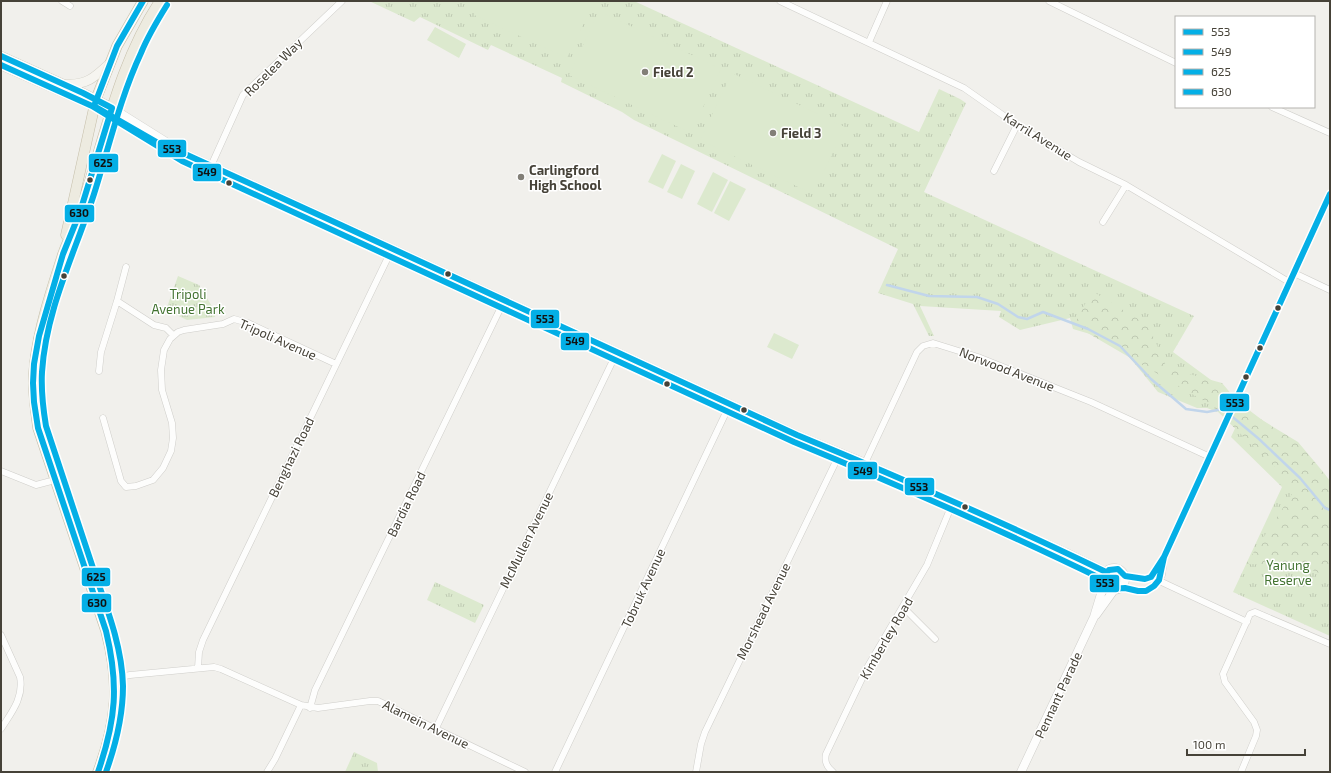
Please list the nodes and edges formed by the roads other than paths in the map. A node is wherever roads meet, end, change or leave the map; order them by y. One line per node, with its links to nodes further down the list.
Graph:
1 (62, 1): 8 (street)
2 (143, 1): 13 (highway)
3 (160, 1): 17 (highway)
4 (342, 1): 20 (street, Roselea Way)
5 (780, 1): 9 (street, Karril Avenue)
6 (887, 1): 9 (street)
7 (1049, 1): 11 (street)
8 (70, 6)
9 (869, 42): 18 (street, Karril Avenue)
10 (1, 56): 14 (main road)
11 (1175, 63)
12 (1, 64): 15 (main road)
13 (109, 64): 14 (main road); 15 (highway)
14 (61, 83): 15 (main road)
15 (95, 103): 17 (main road); 26 (highway)
16 (1274, 108): 19 (street)
17 (111, 112): 20 (street); 26 (highway)
18 (1017, 125): 21 (street); 22 (street, Karril Avenue)
19 (1330, 133)
20 (211, 166): 25 (street)
21 (994, 171)
22 (1126, 185): 24 (street); 29 (street, Karril Avenue)
23 (1330, 194): 28 (street)
24 (1103, 222)
25 (392, 249): 32 (street); 35 (street, Benghazi Road)
26 (63, 254): 43 (highway)
27 (126, 267): 31 (street)
28 (1294, 273): 29 (street); 30 (street)
29 (1290, 282): 40 (street)
30 (1330, 290)
31 (117, 301): 33 (street); 36 (street)
32 (504, 301): 34 (street); 61 (street, Bardia Road)
33 (173, 335): 35 (street, Tripoli Avenue); 38 (street)
34 (617, 352): 37 (street); 62 (street, McMullen Avenue)
35 (336, 364): 58 (street, Benghazi Road)
36 (99, 370)
37 (730, 404): 39 (street); 67 (street, Tobruk Avenue)
38 (103, 418)
39 (840, 453): 41 (street); 68 (street, Morshead Avenue)
40 (1210, 457): 41 (street, Norwood Avenue); 45 (street)
41 (866, 463): 44 (street)
42 (1, 471): 43 (street)
43 (55, 480): 59 (highway)
44 (953, 502): 46 (street); 52 (street, Kimberley Road)
45 (1164, 557): 48 (street); 49 (street)
46 (1106, 572): 47 (street); 50 (street)
47 (1125, 576): 48 (street); 51 (street)
48 (1150, 576): 49 (street)
49 (1158, 580): 51 (street); 54 (street)
50 (1104, 584): 51 (street); 53 (street, Pennant Parade)
51 (1117, 589): 53 (street, Pennant Parade)
52 (903, 607): 56 (street); 69 (street, Kimberley Road)
53 (1094, 617): 70 (street, Pennant Parade)
54 (1247, 622): 57 (street); 71 (street)
55 (1, 635): 63 (street)
56 (935, 639)
57 (1330, 644)
58 (198, 668): 59 (street, Alamein Avenue); 60 (street, Alamein Avenue)
59 (115, 678): 64 (highway)
60 (301, 705): 61 (street, Alamein Avenue); 65 (street)
61 (310, 708): 62 (street, Alamein Avenue)
62 (436, 728): 66 (street, Alamein Avenue)
63 (1, 729)
64 (98, 772)
65 (267, 772)
66 (525, 772)
67 (555, 772)
68 (696, 772)
69 (833, 772)
70 (1021, 772)
71 (1241, 772)

